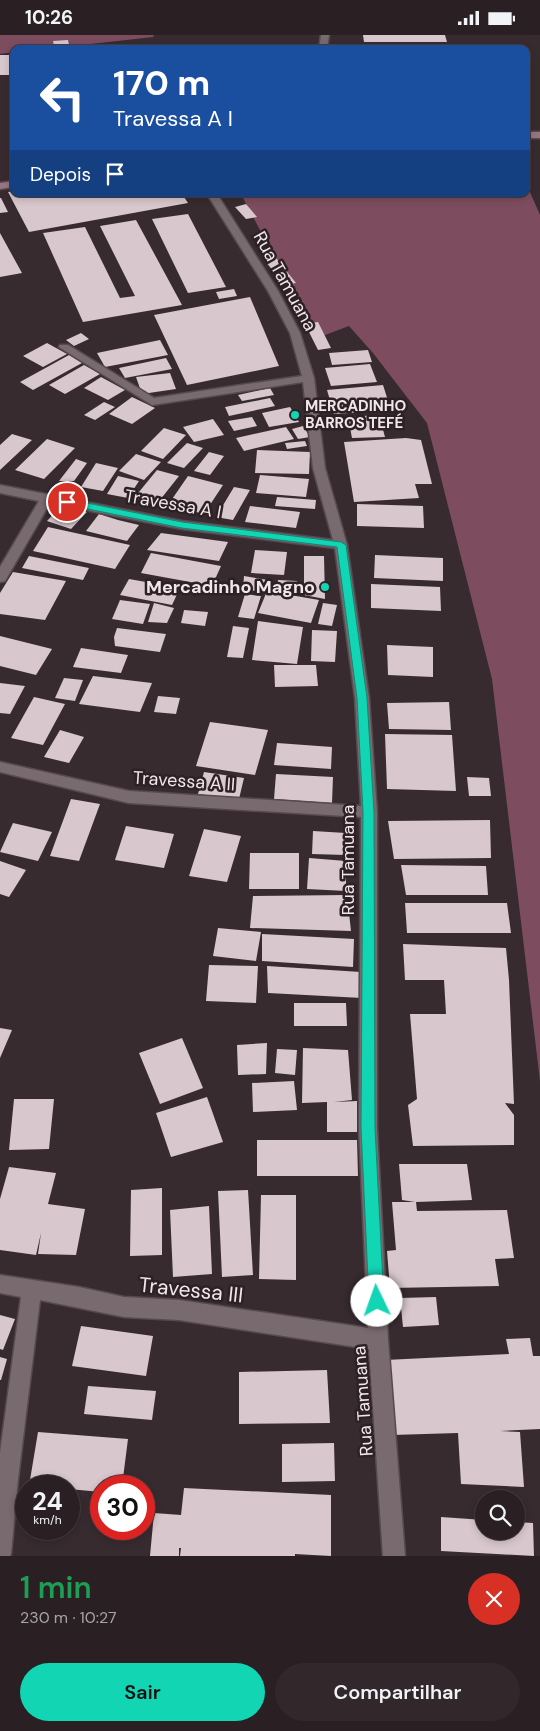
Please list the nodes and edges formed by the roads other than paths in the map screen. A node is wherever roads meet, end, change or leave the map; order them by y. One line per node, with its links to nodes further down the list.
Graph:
1 (214, 197): 3 (street, Rua Tamuana)
2 (64, 347): 3 (street)
3 (308, 378): 6 (street, Rua Tamuana)
4 (0, 489): 5 (street, Travessa A I)
5 (48, 498): 6 (street, Travessa A I); 7 (street)
6 (341, 545): 9 (street, Rua Tamuana)
7 (0, 578)
8 (0, 767): 9 (street, Travessa A II)
9 (369, 812): 12 (street, Rua Tamuana)
10 (0, 1284): 11 (street, Travessa III)
11 (32, 1289): 12 (street, Travessa III); 13 (street)
12 (378, 1340): 14 (street, Rua Tamuana)
13 (0, 1553)
14 (394, 1556)

